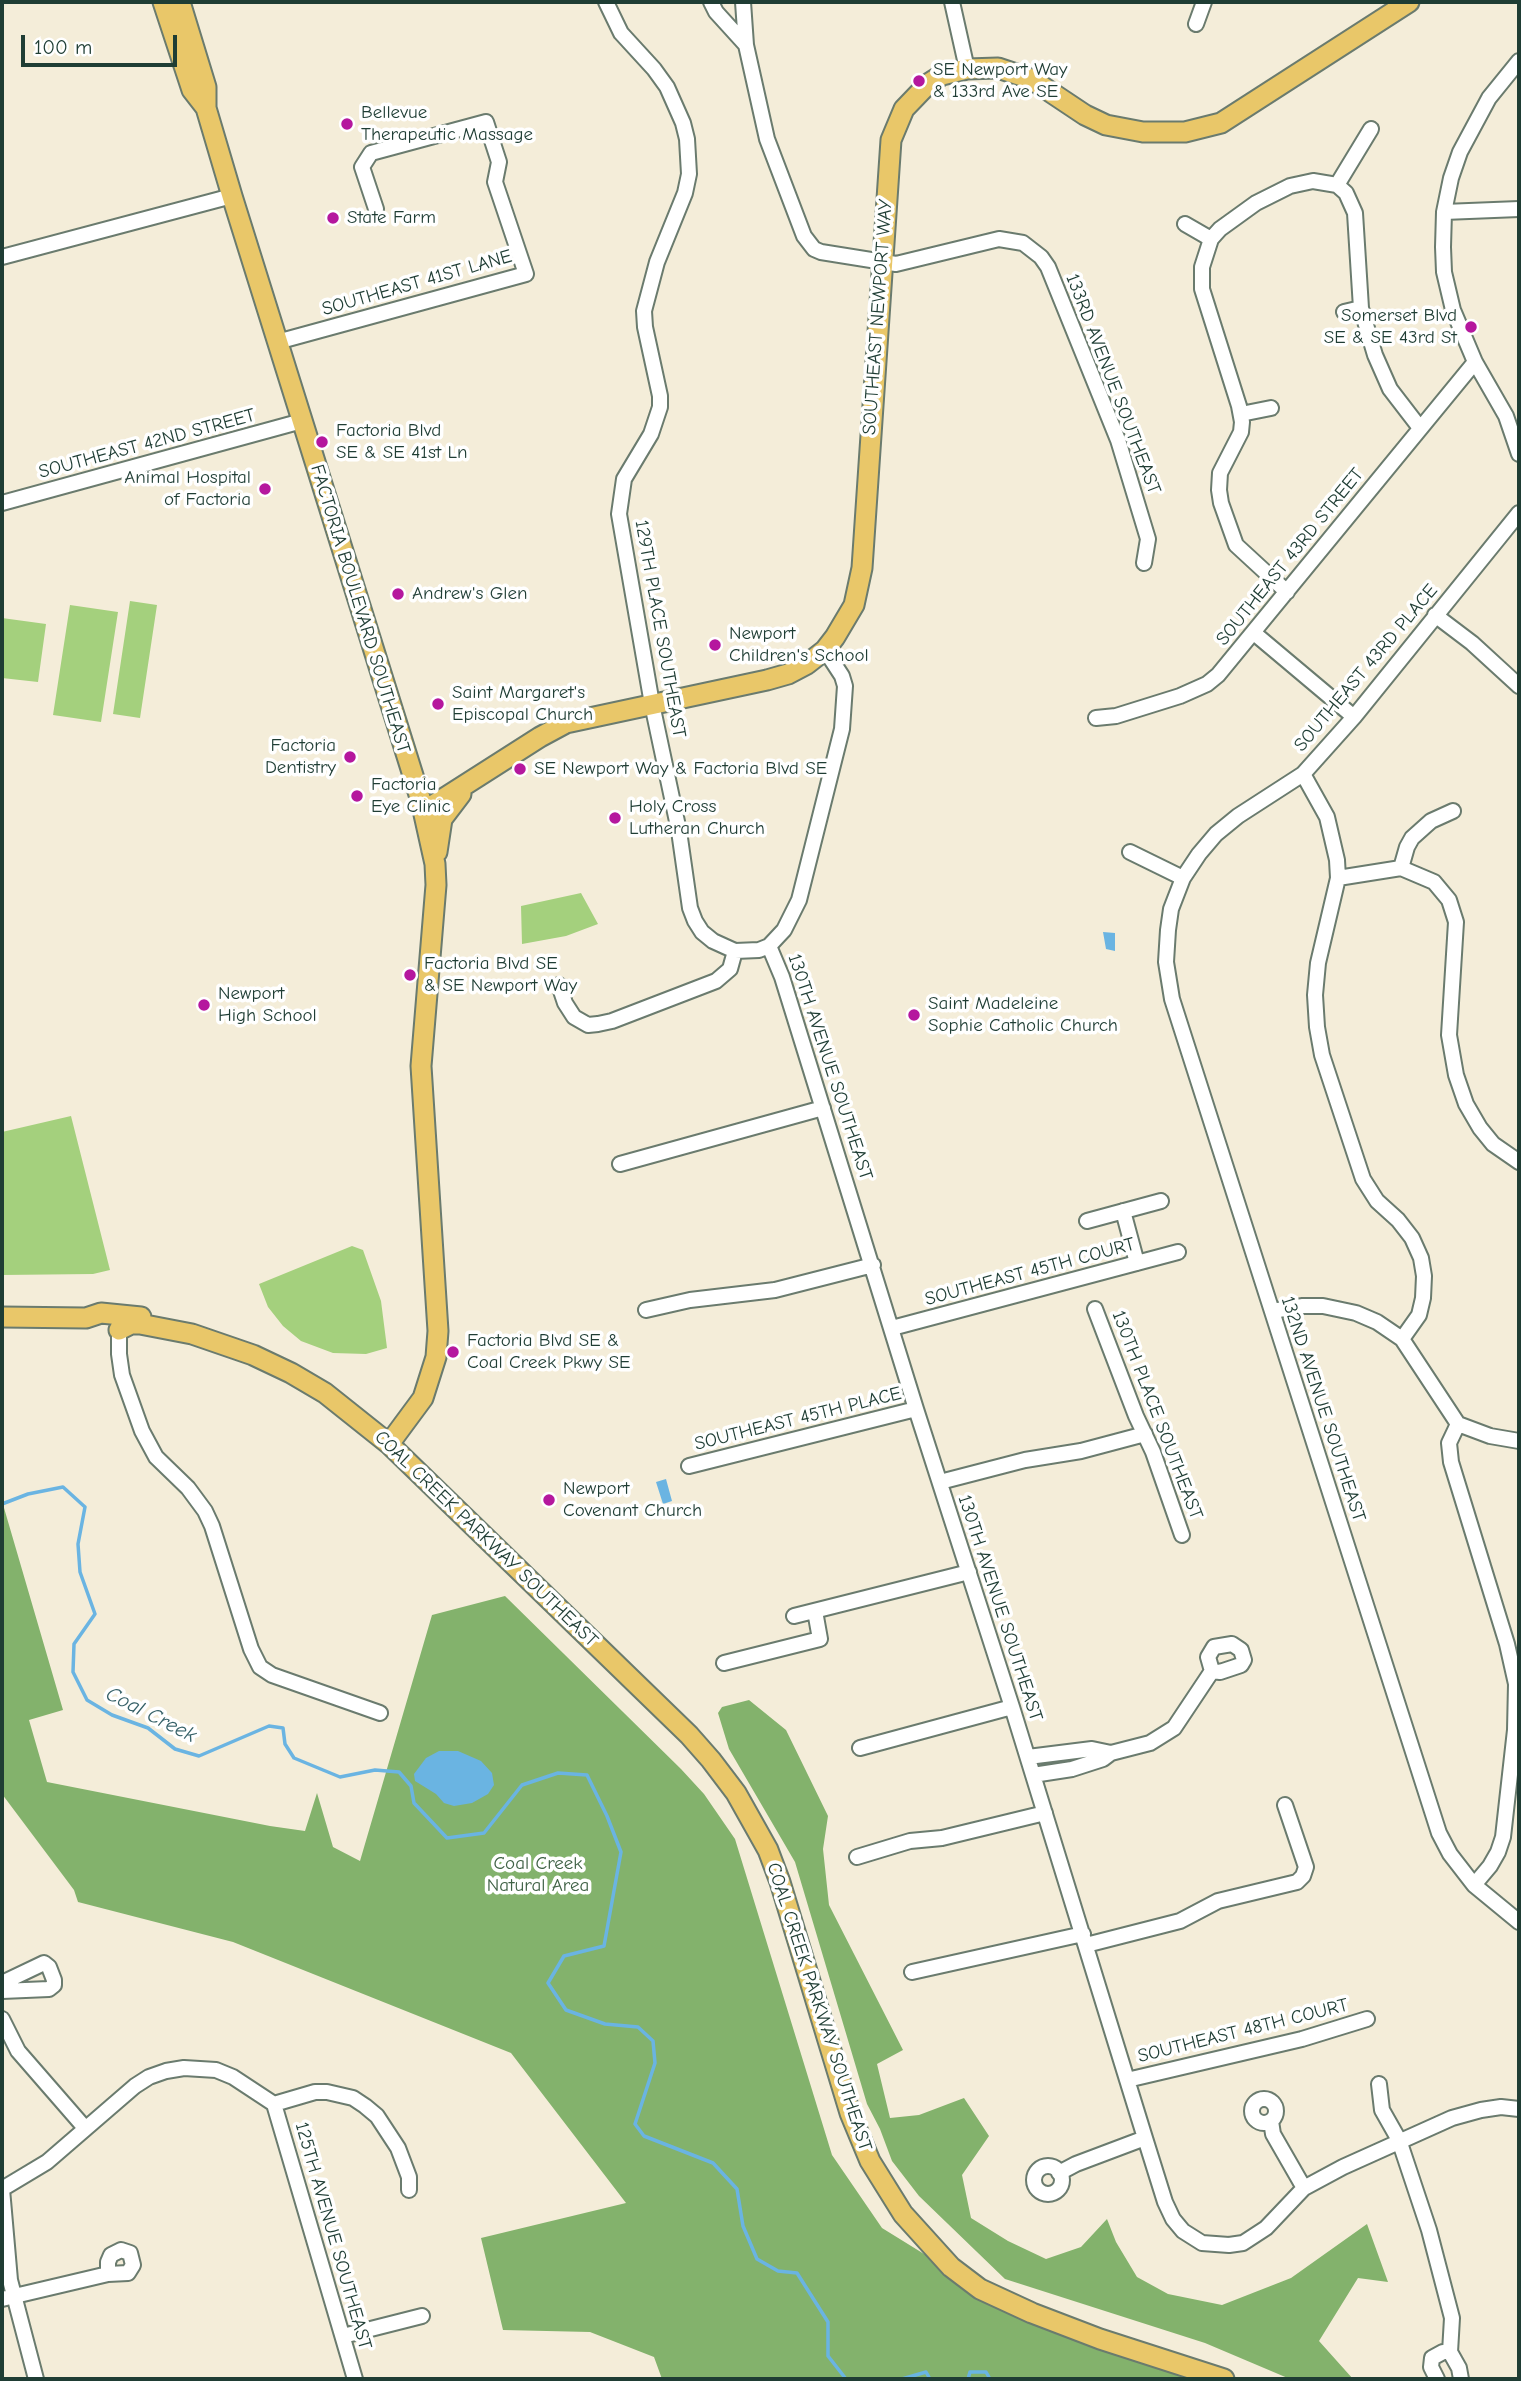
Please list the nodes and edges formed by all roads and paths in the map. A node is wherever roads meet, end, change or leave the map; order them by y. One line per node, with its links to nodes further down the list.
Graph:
1 (163, 2): 13 (main road, FACTORIA BOULEVARD SOUTHEAST)
2 (180, 2): 13 (main road, FACTORIA BOULEVARD SOUTHEAST)
3 (606, 2): 41 (street, 129TH PLACE SOUTHEAST)
4 (711, 2): 10 (street)
5 (743, 2): 10 (street)
6 (952, 2): 12 (street)
7 (1204, 2): 9 (street)
8 (1409, 2): 12 (main road, SOUTHEAST NEWPORT WAY)
9 (1196, 24)
10 (746, 46): 23 (street)
11 (1519, 61): 19 (street)
12 (967, 69): 23 (main road, SOUTHEAST NEWPORT WAY)
13 (206, 107): 16 (main road, FACTORIA BOULEVARD SOUTHEAST)
14 (1371, 129): 15 (street)
15 (1337, 185): 21 (street); 24 (street)
16 (233, 196): 22 (street); 26 (main road, FACTORIA BOULEVARD SOUTHEAST)
17 (376, 209): 26 (street, SOUTHEAST 41ST LANE)
18 (1519, 209): 19 (street)
19 (1444, 212): 27 (street)
20 (1185, 224): 21 (street)
21 (1211, 239): 29 (street)
22 (2, 257)
23 (881, 263): 35 (street, 133RD AVENUE SOUTHEAST); 39 (main road, SOUTHEAST NEWPORT WAY)
24 (1361, 309): 25 (street); 31 (street)
25 (1343, 312)
26 (277, 342): 30 (main road, FACTORIA BOULEVARD SOUTHEAST)
27 (1475, 362): 31 (street, SOUTHEAST 43RD STREET); 32 (street)
28 (1271, 408): 29 (street)
29 (1241, 414): 36 (street)
30 (302, 421): 33 (street, SOUTHEAST 42ND STREET); 46 (main road, FACTORIA BOULEVARD SOUTHEAST)
31 (1420, 428): 36 (street, SOUTHEAST 43RD STREET)
32 (1519, 454)
33 (2, 503)
34 (1519, 513): 37 (street, SOUTHEAST 43RD PLACE)
35 (1144, 562)
36 (1287, 592): 38 (street, SOUTHEAST 43RD STREET)
37 (1435, 615): 40 (street); 42 (street, SOUTHEAST 43RD PLACE)
38 (1254, 633): 42 (street); 43 (street, SOUTHEAST 43RD STREET)
39 (825, 649): 41 (main road, SOUTHEAST NEWPORT WAY); 53 (street)
40 (1519, 686)
41 (652, 704): 45 (main road, SOUTHEAST NEWPORT WAY); 54 (street, 129TH PLACE SOUTHEAST)
42 (1354, 717): 44 (street, SOUTHEAST 43RD PLACE)
43 (1096, 718)
44 (1303, 774): 51 (street, SOUTHEAST 43RD PLACE); 52 (street)
45 (475, 778): 46 (main road, SOUTHEAST NEWPORT WAY); 49 (main road)
46 (424, 811): 49 (main road, FACTORIA BOULEVARD SOUTHEAST)
47 (1452, 811): 50 (street)
48 (1129, 852): 51 (street)
49 (435, 864): 78 (main road, FACTORIA BOULEVARD SOUTHEAST)
50 (1401, 868): 52 (street); 57 (street)
51 (1183, 878): 67 (street, 132ND AVENUE SOUTHEAST)
52 (1338, 878): 72 (street)
53 (769, 946): 54 (street); 56 (street, 130TH AVENUE SOUTHEAST)
54 (735, 951): 55 (street)
55 (559, 985)
56 (823, 1108): 58 (street); 64 (street, 130TH AVENUE SOUTHEAST)
57 (1519, 1162)
58 (620, 1164)
59 (1161, 1201): 60 (street)
60 (1124, 1211): 61 (street); 63 (street)
61 (1087, 1221)
62 (1178, 1252): 63 (street, SOUTHEAST 45TH COURT)
63 (1137, 1263): 70 (street, SOUTHEAST 45TH COURT)
64 (873, 1265): 66 (street); 70 (street, 130TH AVENUE SOUTHEAST)
65 (1095, 1309): 76 (street, 130TH PLACE SOUTHEAST)
66 (646, 1310)
67 (1272, 1311): 72 (street); 96 (street, 132ND AVENUE SOUTHEAST)
68 (2, 1317): 69 (main road, COAL CREEK PARKWAY SOUTHEAST)
69 (86, 1318): 71 (main road, COAL CREEK PARKWAY SOUTHEAST); 73 (main road, COAL CREEK PARKWAY SOUTHEAST)
70 (892, 1328): 74 (street, 130TH AVENUE SOUTHEAST)
71 (119, 1330): 73 (main road); 88 (street)
72 (1402, 1339): 75 (street)
73 (213, 1341): 78 (main road, COAL CREEK PARKWAY SOUTHEAST)
74 (916, 1409): 79 (street, SOUTHEAST 45TH PLACE); 80 (street, 130TH AVENUE SOUTHEAST)
75 (1458, 1424): 77 (street); 96 (street)
76 (1145, 1434): 80 (street); 81 (street, 130TH PLACE SOUTHEAST)
77 (1519, 1441)
78 (389, 1444): 123 (main road, COAL CREEK PARKWAY SOUTHEAST)
79 (689, 1466)
80 (940, 1482): 82 (street, 130TH AVENUE SOUTHEAST)
81 (1182, 1535)
82 (969, 1572): 83 (street); 87 (street, 130TH AVENUE SOUTHEAST)
83 (815, 1611): 84 (street); 85 (street)
84 (794, 1616)
85 (724, 1664)
86 (1212, 1671): 90 (street)
87 (1012, 1707): 89 (street); 91 (street, 130TH AVENUE SOUTHEAST)
88 (380, 1713)
89 (860, 1748)
90 (1111, 1753): 91 (street); 92 (street)
91 (1027, 1757): 92 (street, 130TH AVENUE SOUTHEAST)
92 (1033, 1775): 94 (street, 130TH AVENUE SOUTHEAST)
93 (1285, 1805): 98 (street)
94 (1045, 1813): 95 (street); 98 (street, 130TH AVENUE SOUTHEAST)
95 (857, 1857)
96 (1474, 1885): 97 (street, 132ND AVENUE SOUTHEAST)
97 (1519, 1922)
98 (1084, 1940): 99 (street); 104 (street, 130TH AVENUE SOUTHEAST)
99 (912, 1972)
100 (2, 1983): 101 (street)
101 (2, 1991)
102 (2, 2019): 109 (street)
103 (1367, 2019): 104 (street, SOUTHEAST 48TH COURT)
104 (1127, 2080): 110 (street, 130TH AVENUE SOUTHEAST)
105 (1379, 2084): 111 (street)
106 (274, 2104): 109 (street); 115 (street); 119 (street, 125TH AVENUE SOUTHEAST)
107 (1519, 2109): 111 (street)
108 (1271, 2121): 113 (street)
109 (85, 2128): 114 (street)
110 (1144, 2138): 112 (street); 113 (street, 130TH AVENUE SOUTHEAST)
111 (1399, 2140): 113 (street); 120 (street)
112 (1059, 2173)
113 (1304, 2188)
114 (2, 2189): 117 (street)
115 (409, 2190)
116 (108, 2274): 117 (street)
117 (8, 2298): 121 (street)
118 (422, 2316): 119 (street)
119 (343, 2336): 122 (street, 125TH AVENUE SOUTHEAST)
120 (1450, 2352): 124 (street); 125 (street)
121 (36, 2379)
122 (355, 2379)
123 (1224, 2379)
124 (1437, 2379)
125 (1461, 2379)

